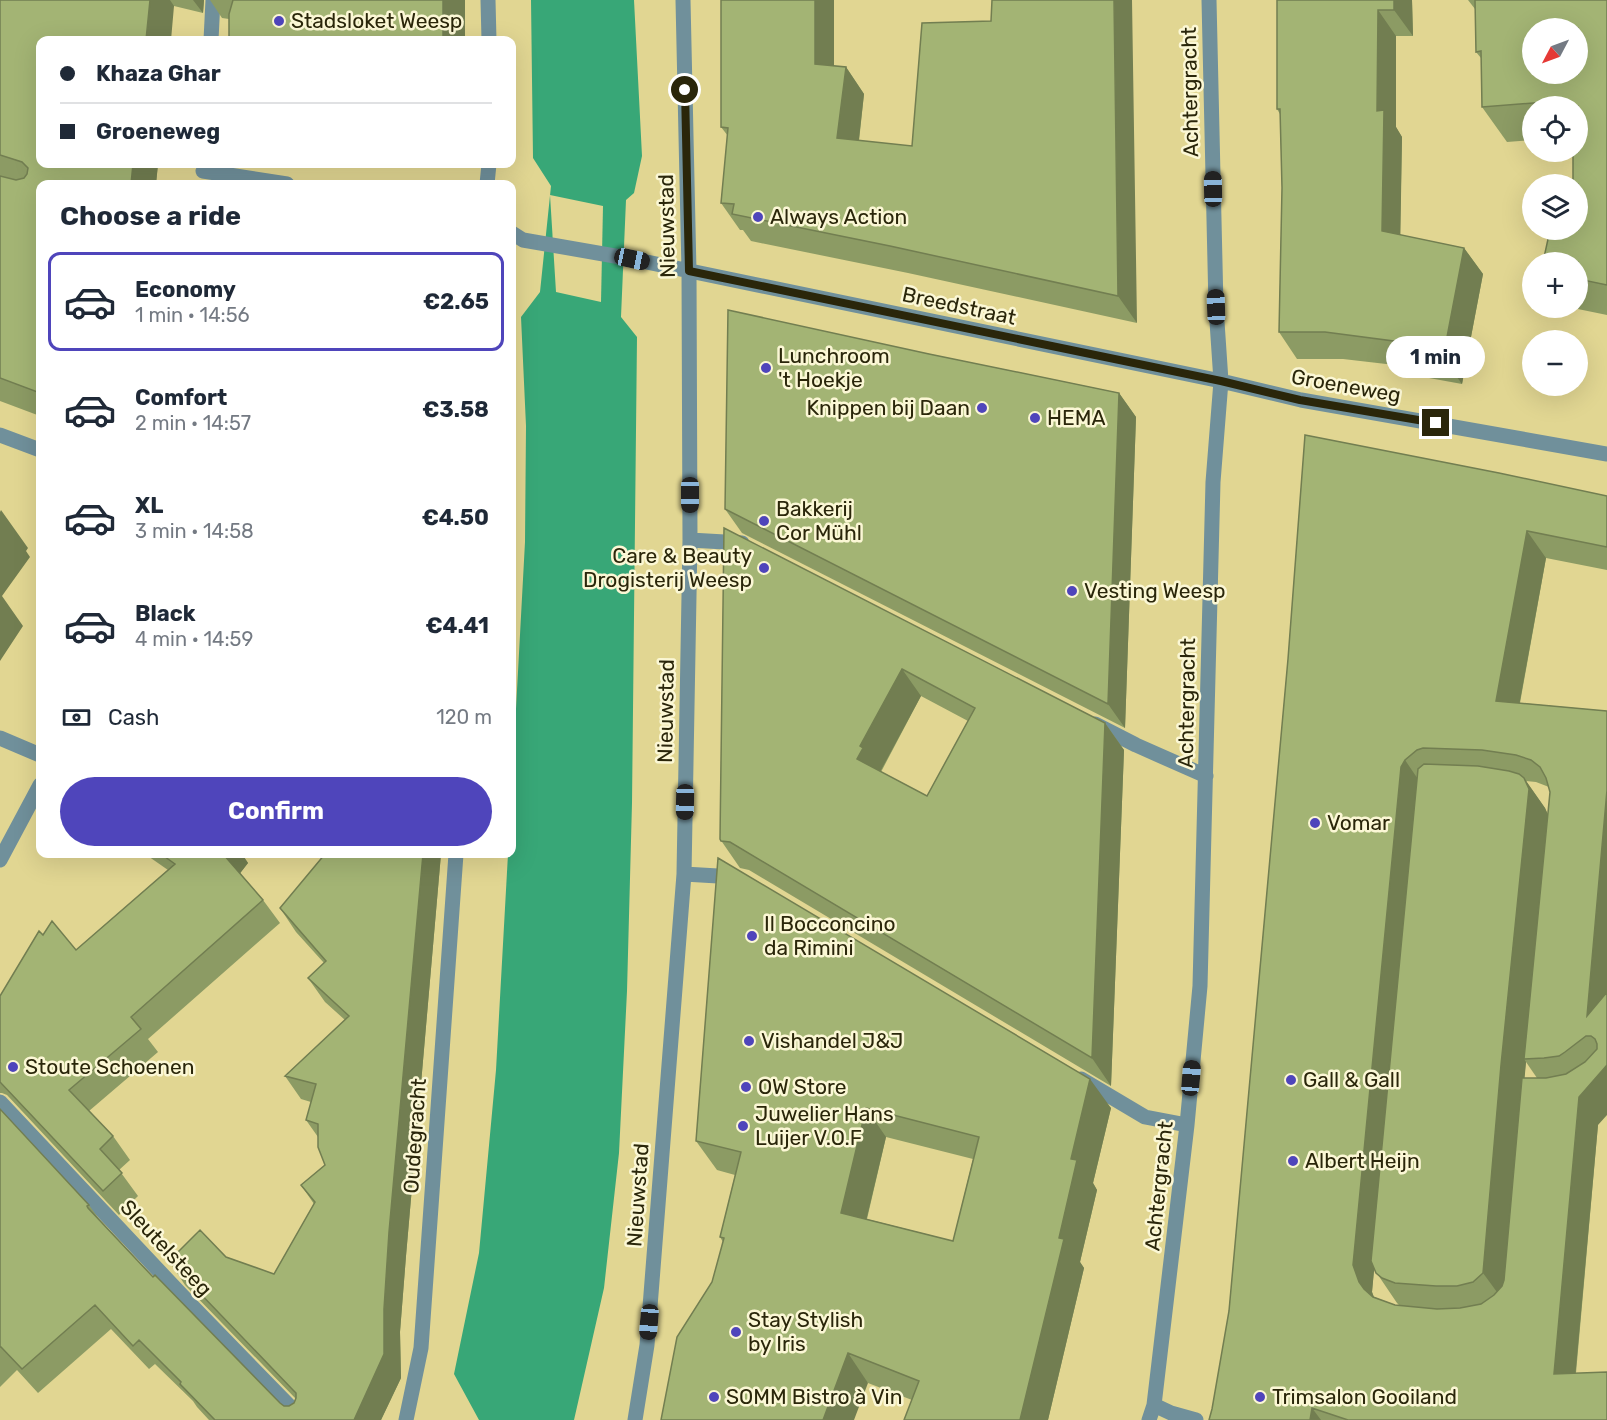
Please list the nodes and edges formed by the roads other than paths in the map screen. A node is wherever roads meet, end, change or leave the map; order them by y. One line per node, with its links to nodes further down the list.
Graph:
1 (211, 0): 5 (street)
2 (488, 0): 6 (street)
3 (683, 0): 10 (street, Nieuwstad)
4 (1209, 0): 11 (street, Achtergracht)
5 (211, 36)
6 (489, 36)
7 (203, 173): 8 (street)
8 (257, 180)
9 (517, 236): 10 (street)
10 (689, 271): 11 (street, Breedstraat); 15 (street, Nieuwstad)
11 (1221, 381): 14 (street, Groeneweg); 20 (street, Achtergracht)
12 (0, 435): 13 (street)
13 (36, 448)
14 (1607, 453)
15 (690, 540): 16 (street); 24 (street, Nieuwstad)
16 (752, 548)
17 (1082, 718): 20 (street)
18 (0, 738): 19 (street)
19 (36, 753)
20 (1206, 776): 28 (street, Achtergracht)
21 (36, 792): 23 (street)
22 (456, 858): 31 (street, Oudegracht)
23 (0, 860)
24 (684, 874): 25 (street); 32 (street, Nieuwstad)
25 (754, 884)
26 (1073, 1074): 28 (street)
27 (0, 1102): 30 (street, Sleutelsteeg)
28 (1187, 1125): 29 (street, Achtergracht)
29 (1154, 1405): 33 (street, Achtergracht); 34 (street)
30 (303, 1420)
31 (406, 1420)
32 (635, 1420)
33 (1149, 1420)
34 (1196, 1420)

